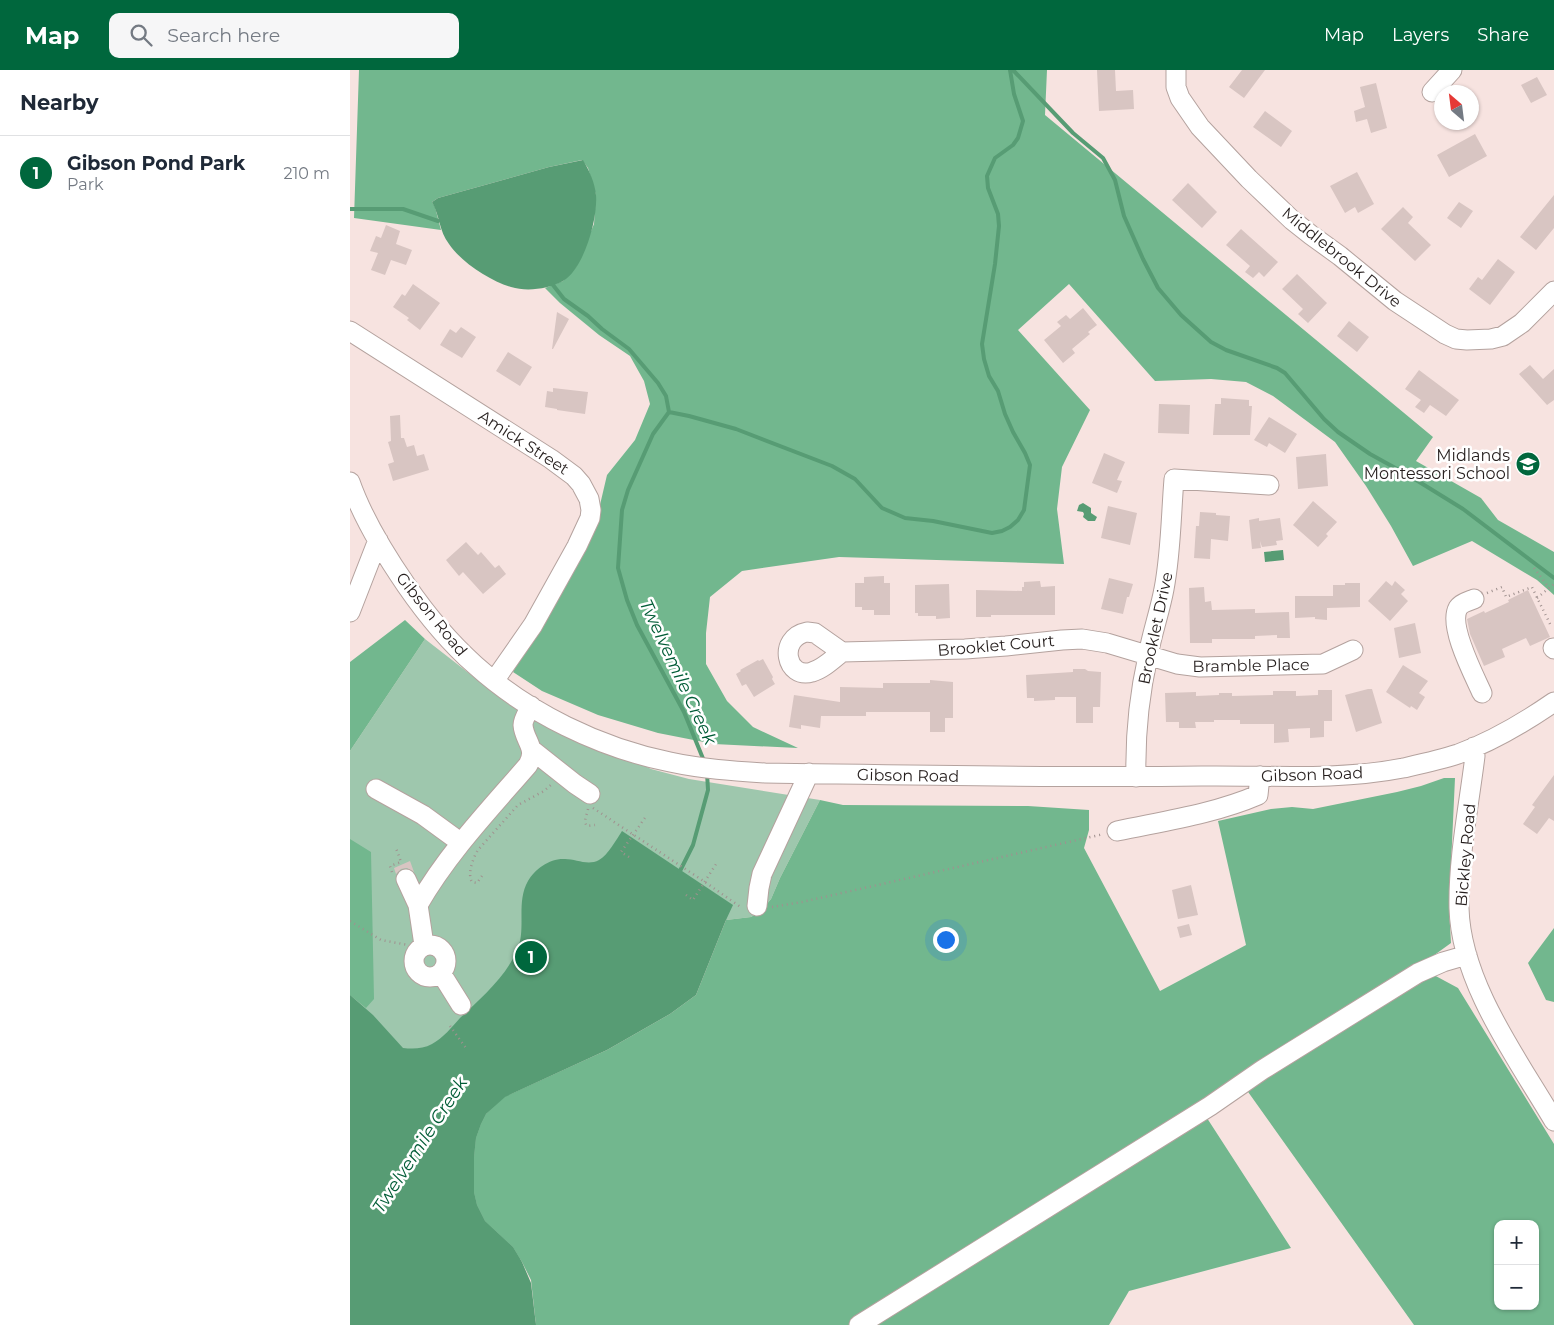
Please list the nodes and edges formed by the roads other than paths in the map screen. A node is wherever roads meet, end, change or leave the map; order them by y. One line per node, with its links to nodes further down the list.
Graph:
1 (1176, 70): 4 (street, Middlebrook Drive)
2 (1452, 70): 3 (street)
3 (1432, 92)
4 (1554, 291)
5 (350, 331): 15 (street, Amick Street)
6 (350, 482): 8 (street, Gibson Road)
7 (1269, 485): 14 (street, Brooklet Drive)
8 (356, 512): 9 (street, Gibson Road)
9 (378, 540): 11 (street); 15 (street, Gibson Road)
10 (1474, 598): 16 (street)
11 (350, 612)
12 (1353, 650): 14 (street, Bramble Place)
13 (842, 652): 14 (street, Brooklet Court)
14 (1148, 654): 23 (street, Brooklet Drive)
15 (494, 681): 18 (street, Gibson Road)
16 (1482, 692)
17 (1554, 702): 19 (street, Gibson Road)
18 (531, 706): 20 (street); 21 (street, Gibson Road)
19 (1474, 747): 22 (street, Gibson Road); 31 (street, Bickley Road)
20 (532, 750): 25 (street); 27 (street)
21 (809, 774): 23 (street, Gibson Road); 30 (street)
22 (1260, 776): 23 (street, Gibson Road); 26 (street)
23 (1136, 777)
24 (376, 789): 27 (street)
25 (589, 801)
26 (1117, 831)
27 (460, 842): 29 (street)
28 (406, 879): 29 (street)
29 (418, 905): 32 (street)
30 (757, 906)
31 (1467, 955): 33 (street, Bickley Road); 34 (street)
32 (462, 1005)
33 (1554, 1121)
34 (859, 1325)

